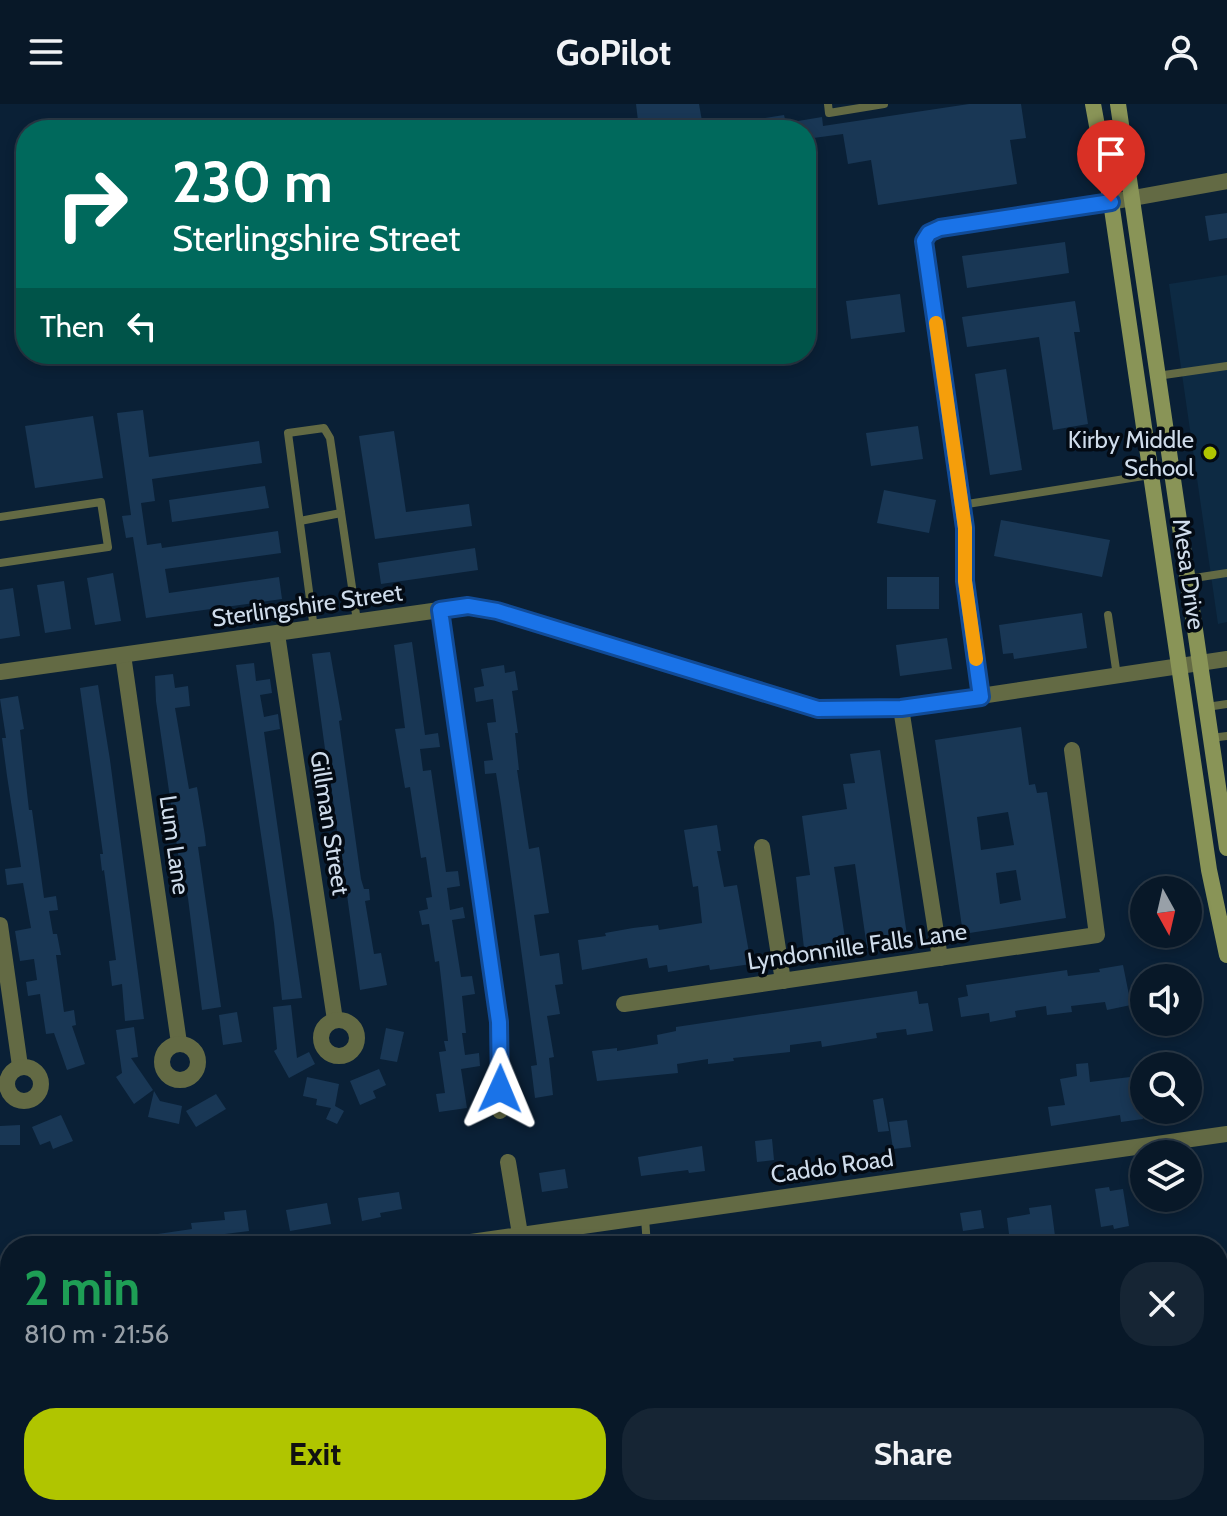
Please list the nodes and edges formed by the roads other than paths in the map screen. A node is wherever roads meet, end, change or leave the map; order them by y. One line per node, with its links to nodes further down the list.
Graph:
1 (828, 104): 2 (lane)
2 (884, 104)
3 (1093, 104): 7 (main road, Mesa Drive)
4 (1118, 104): 6 (main road, Mesa Drive)
5 (1227, 181): 6 (street)
6 (1133, 197): 7 (street); 9 (main road, Mesa Drive)
7 (1111, 202): 10 (main road, Mesa Drive); 12 (lane)
8 (1227, 366): 9 (lane)
9 (1157, 376): 10 (main road); 18 (main road, Mesa Drive)
10 (1136, 379): 11 (main road, Mesa Drive)
11 (1150, 475): 12 (lane); 27 (main road, Mesa Drive)
12 (961, 505): 30 (lane)
13 (341, 513): 15 (lane); 15 (lane); 21 (lane)
14 (0, 517): 16 (lane)
15 (300, 521): 22 (lane)
16 (0, 563)
17 (1227, 573): 18 (lane)
18 (1188, 579): 26 (main road, Mesa Drive)
19 (440, 610): 21 (street, Sterlingshire Street); 33 (street, Sterlingshire Street); 48 (street)
20 (1108, 615): 29 (lane)
21 (357, 622): 22 (street, Sterlingshire Street)
22 (314, 629): 23 (street, Sterlingshire Street)
23 (277, 634): 24 (street, Sterlingshire Street); 45 (street, Gillman Street)
24 (123, 655): 28 (street, Sterlingshire Street); 46 (street, Lum Lane)
25 (1227, 659): 26 (street, Sterlingshire Street)
26 (1200, 663): 27 (street, Sterlingshire Street); 32 (main road, Mesa Drive)
27 (1178, 666): 29 (street, Sterlingshire Street); 41 (main road, Mesa Drive)
28 (0, 672)
29 (1117, 676): 30 (street, Sterlingshire Street)
30 (981, 697): 33 (street, Sterlingshire Street)
31 (1227, 704): 32 (lane)
32 (1207, 707): 34 (main road, Mesa Drive)
33 (901, 708): 42 (street)
34 (1219, 737): 36 (main road, Mesa Drive)
35 (1072, 750): 42 (street, Lyndonnille Falls Lane)
36 (1222, 772): 37 (main road, Mesa Drive)
37 (1224, 805): 38 (main road, Mesa Drive)
38 (1227, 842)
39 (762, 847): 43 (street)
40 (0, 925): 47 (street)
41 (1227, 955)
42 (940, 958): 43 (street, Lyndonnille Falls Lane)
43 (783, 981): 44 (street, Lyndonnille Falls Lane)
44 (624, 1004)
45 (335, 1020)
46 (179, 1043)
47 (20, 1066)
48 (500, 1111)
49 (1227, 1134): 51 (street, Caddo Road)
50 (508, 1162): 52 (street)
51 (645, 1217): 53 (street, Caddo Road); 54 (lane)
52 (521, 1236)
53 (543, 1236)
54 (646, 1236)

